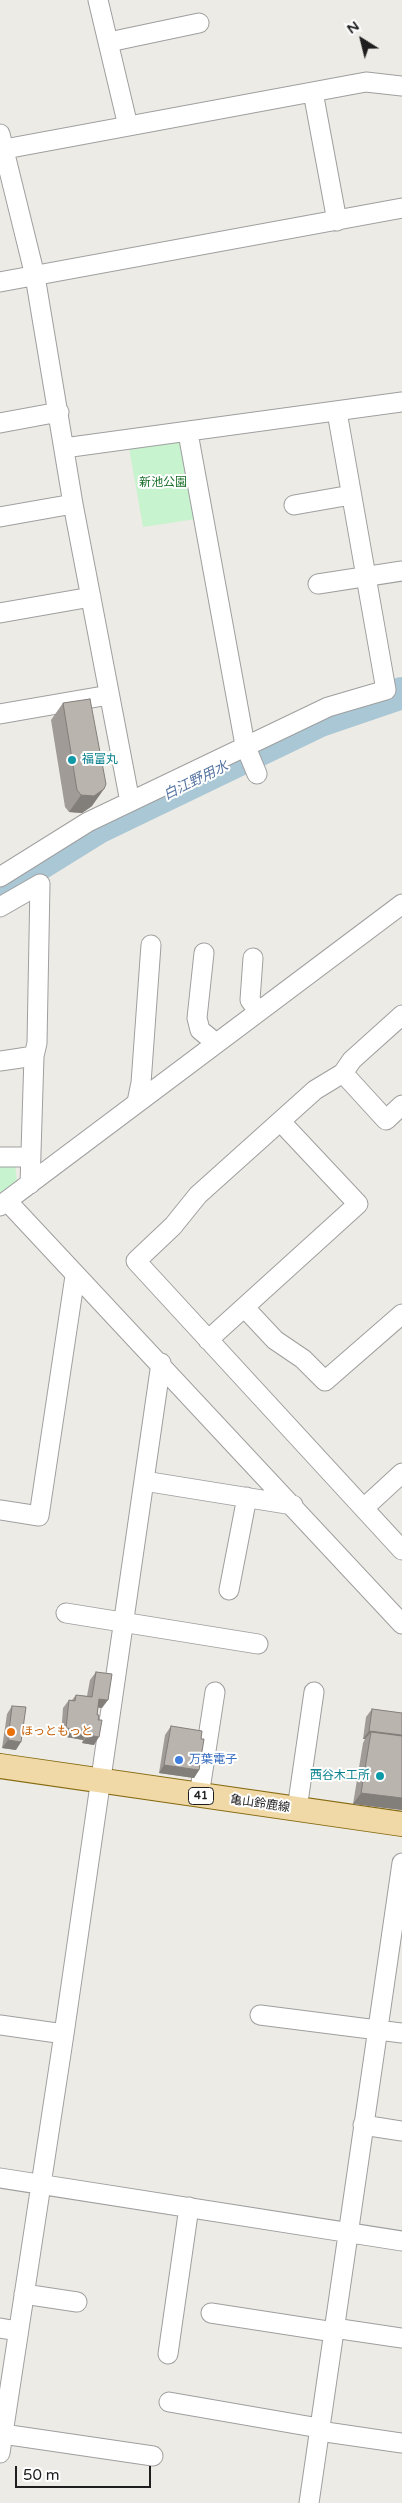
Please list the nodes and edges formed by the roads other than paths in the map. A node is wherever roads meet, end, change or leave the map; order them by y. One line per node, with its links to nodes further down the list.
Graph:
1 (98, 0): 3 (street)
2 (199, 23): 3 (street)
3 (109, 42): 6 (street)
4 (402, 86): 5 (street)
5 (313, 92): 6 (street); 9 (street)
6 (128, 126): 7 (street)
7 (1, 144): 10 (street)
8 (402, 208): 9 (street)
9 (337, 221): 10 (street)
10 (35, 276): 11 (street); 13 (street)
11 (0, 282)
12 (402, 402): 14 (street)
13 (59, 412): 15 (street); 17 (street)
14 (337, 412): 16 (street); 18 (street)
15 (0, 422)
16 (188, 433): 17 (street); 30 (street)
17 (64, 448): 19 (street)
18 (351, 495): 20 (street); 23 (street)
19 (73, 504): 21 (street); 25 (street)
20 (294, 505)
21 (0, 517)
22 (402, 571): 23 (street)
23 (366, 575): 24 (street); 27 (street)
24 (318, 584)
25 (91, 596): 26 (street); 28 (street)
26 (0, 613)
27 (394, 687): 30 (street)
28 (109, 695): 29 (street); 32 (street)
29 (0, 714)
30 (246, 747): 31 (street); 32 (street)
31 (257, 774)
32 (130, 802): 33 (street)
33 (0, 877)
34 (402, 904): 39 (street)
35 (0, 907): 42 (street)
36 (151, 945): 45 (street)
37 (204, 953): 41 (street)
38 (253, 958): 39 (street)
39 (258, 1011): 41 (street)
40 (402, 1015): 44 (street)
41 (216, 1043): 45 (street)
42 (34, 1056): 43 (street); 49 (street)
43 (0, 1061)
44 (343, 1073): 46 (street); 47 (street)
45 (137, 1102): 50 (street)
46 (402, 1105)
47 (281, 1122): 53 (street); 55 (street)
48 (0, 1157): 49 (street)
49 (30, 1157): 50 (street)
50 (30, 1184): 51 (street)
51 (4, 1204): 52 (street)
52 (75, 1276): 56 (street); 62 (street)
53 (245, 1308): 54 (street); 55 (street)
54 (402, 1314)
55 (208, 1340): 61 (street)
56 (161, 1363): 58 (street); 60 (street)
57 (402, 1473): 61 (street)
58 (144, 1481): 59 (street); 66 (street)
59 (247, 1497): 60 (street); 64 (street)
60 (293, 1505): 67 (street)
61 (364, 1508): 63 (street)
62 (0, 1510)
63 (402, 1550)
64 (229, 1590)
65 (66, 1613): 66 (street)
66 (123, 1623): 68 (street); 72 (street)
67 (402, 1624)
68 (258, 1644)
69 (215, 1692): 73 (street)
70 (314, 1692): 74 (street)
71 (0, 1766): 72 (main road, 亀山鈴鹿線 / 41)
72 (100, 1782): 73 (main road, 亀山鈴鹿線 / 41); 82 (street)
73 (199, 1796): 74 (main road, 亀山鈴鹿線 / 41)
74 (296, 1809): 75 (main road, 亀山鈴鹿線 / 41)
75 (402, 1824)
76 (402, 1863): 77 (street)
77 (396, 1939): 80 (street)
78 (260, 2015): 80 (street)
79 (0, 2025): 82 (street)
80 (378, 2030): 81 (street); 83 (street)
81 (402, 2033)
82 (64, 2034): 86 (street)
83 (363, 2125): 84 (street); 88 (street)
84 (402, 2131)
85 (0, 2178): 86 (street)
86 (40, 2183): 87 (street); 90 (street)
87 (189, 2207): 88 (street); 96 (street)
88 (348, 2233): 89 (street); 94 (street)
89 (402, 2241)
90 (24, 2294): 91 (street); 93 (street)
91 (77, 2302)
92 (211, 2313): 94 (street)
93 (9, 2329): 97 (street)
94 (334, 2330): 95 (street); 99 (street)
95 (402, 2338)
96 (168, 2354)
97 (5, 2384): 100 (street)
98 (169, 2402): 99 (street)
99 (319, 2429): 101 (street); 104 (street)
100 (3, 2434): 102 (street); 103 (street)
101 (402, 2443)
102 (0, 2453)
103 (153, 2456)
104 (310, 2503)

